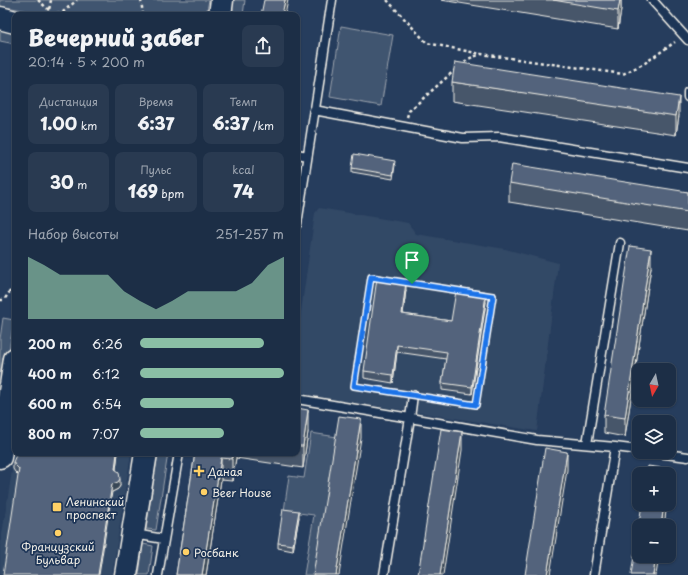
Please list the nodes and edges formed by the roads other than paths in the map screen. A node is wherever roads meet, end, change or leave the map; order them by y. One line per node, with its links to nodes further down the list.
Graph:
1 (222, 0): 4 (street)
2 (332, 0): 10 (lane)
3 (652, 0): 7 (lane)
4 (220, 12)
5 (0, 18): 6 (street)
6 (12, 21)
7 (686, 38)
8 (688, 92): 9 (lane)
9 (688, 97)
10 (314, 110): 12 (lane); 13 (lane)
11 (300, 155): 12 (lane)
12 (307, 156): 14 (lane)
13 (688, 168)
14 (300, 204)
15 (620, 243): 20 (lane)
16 (12, 379): 26 (street)
17 (413, 395): 19 (lane)
18 (300, 400): 19 (lane)
19 (410, 418): 20 (lane); 32 (lane)
20 (587, 444): 21 (lane)
21 (615, 447): 22 (lane); 33 (lane)
22 (632, 449)
23 (676, 455): 27 (lane)
24 (146, 456): 28 (street)
25 (178, 456): 29 (lane)
26 (0, 457)
27 (688, 457)
28 (133, 534): 29 (lane); 30 (street)
29 (164, 539): 31 (lane)
30 (126, 575)
31 (158, 575)
32 (384, 575)
33 (594, 575)

